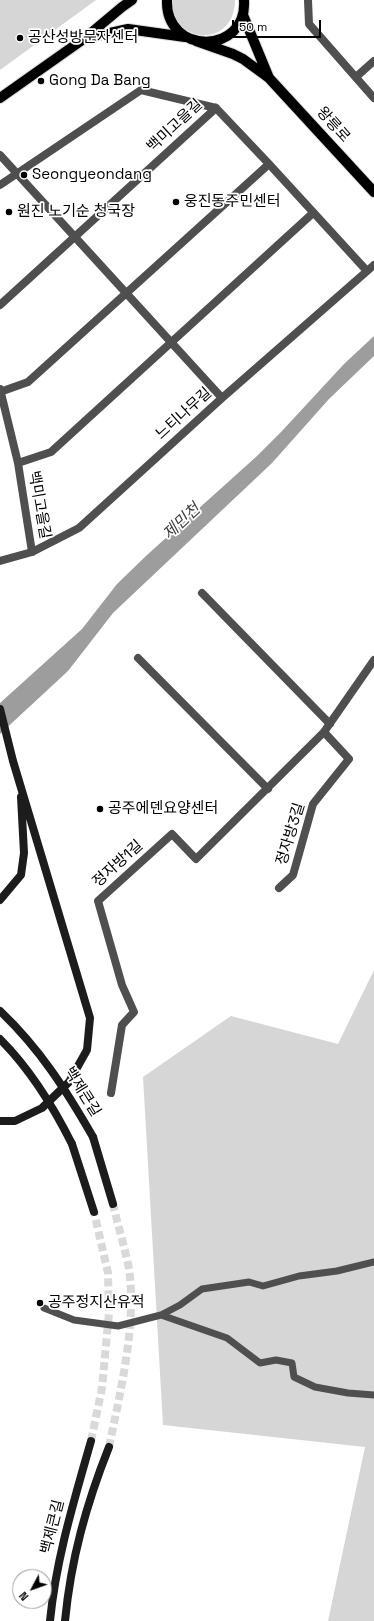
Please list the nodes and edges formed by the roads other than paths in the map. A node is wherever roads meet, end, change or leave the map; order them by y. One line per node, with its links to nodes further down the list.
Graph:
1 (132, 0): 7 (main road)
2 (167, 0): 6 (main road)
3 (244, 0): 5 (main road)
4 (308, 0): 11 (street)
5 (243, 15): 8 (main road); 10 (main road)
6 (185, 36): 7 (main road); 8 (main road)
7 (85, 38): 12 (main road)
8 (196, 41): 10 (main road)
9 (374, 61): 11 (street)
10 (270, 78): 19 (main road, 왕릉로)
11 (356, 78): 13 (street)
12 (0, 98)
13 (374, 98)
14 (216, 108): 16 (street); 17 (street, 백미고을길); 21 (street, 백미고을길)
15 (0, 155): 17 (street)
16 (269, 164): 20 (street); 24 (street, 백미고을길)
17 (16, 174): 18 (street, 백미고을길); 21 (street)
18 (0, 185)
19 (374, 192)
20 (313, 213): 23 (street); 26 (street, 백미고을길)
21 (75, 237): 24 (street); 25 (street, 백미고을길)
22 (374, 265): 23 (street, 느티나무길)
23 (367, 271): 28 (street, 느티나무길)
24 (126, 294): 26 (street); 27 (street, 백미고을길)
25 (0, 305)
26 (171, 343): 28 (street); 29 (street, 백미고을길)
27 (0, 391): 29 (street, 백미고을길)
28 (222, 398): 30 (street, 느티나무길)
29 (18, 463): 30 (street, 백미고을길)
30 (32, 552): 31 (street, 느티나무길)
31 (0, 561)
32 (202, 594): 36 (street)
33 (138, 658): 39 (street)
34 (374, 660): 36 (street, 정자방1길)
35 (0, 709): 38 (main road)
36 (330, 724): 37 (street, 정자방1길)
37 (324, 732): 39 (street, 정자방1길); 40 (street, 정자방3길)
38 (20, 783): 41 (main road); 45 (main road)
39 (268, 789): 44 (street, 정자방1길)
40 (279, 888)
41 (2, 898)
42 (0, 1011): 46 (main road, 백제큰길, bridge)
43 (0, 1039): 47 (main road, bridge)
44 (111, 1093)
45 (0, 1121)
46 (114, 1204)
47 (94, 1212)
48 (374, 1262): 50 (street)
49 (44, 1308): 50 (street)
50 (161, 1315): 51 (street)
51 (374, 1395)
52 (91, 1441): 54 (main road, 백제큰길)
53 (109, 1447): 55 (main road, 백제큰길)
54 (50, 1621)
55 (65, 1621)

